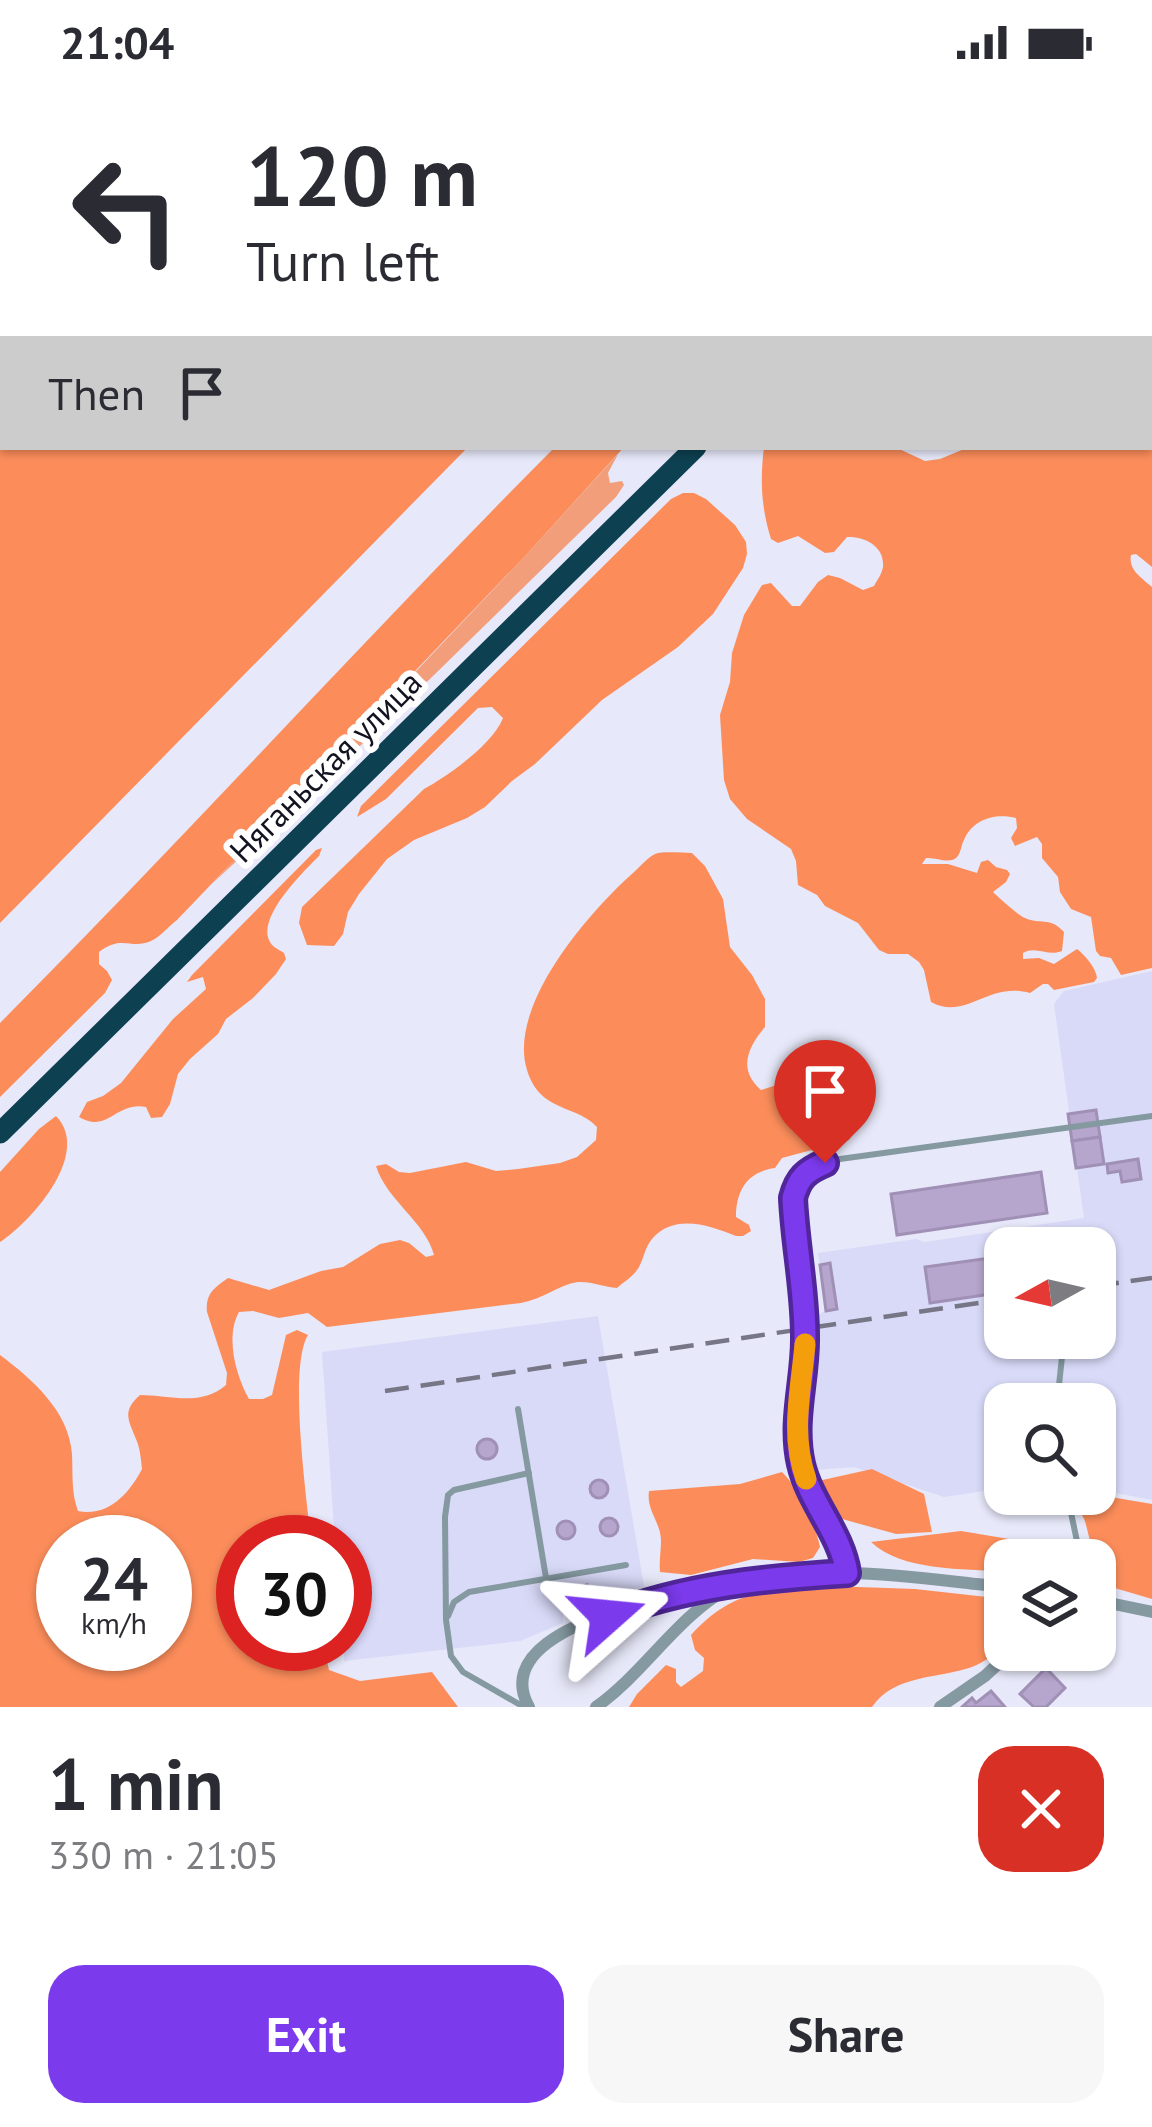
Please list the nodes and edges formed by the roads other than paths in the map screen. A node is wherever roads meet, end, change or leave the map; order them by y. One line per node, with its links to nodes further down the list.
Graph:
1 (693, 450): 3 (highway, Няганьская улица)
2 (1152, 1116): 7 (lane)
3 (0, 1133)
4 (518, 1409): 5 (lane)
5 (529, 1474): 8 (lane); 13 (lane)
6 (626, 1565): 8 (lane)
7 (847, 1573): 9 (street); 10 (street)
8 (546, 1578): 13 (lane)
9 (740, 1582): 15 (street); 16 (street)
10 (984, 1585)
11 (1116, 1604): 12 (street)
12 (1152, 1612)
13 (446, 1620): 15 (lane)
14 (990, 1671): 17 (street)
15 (526, 1707)
16 (596, 1707)
17 (940, 1707)

